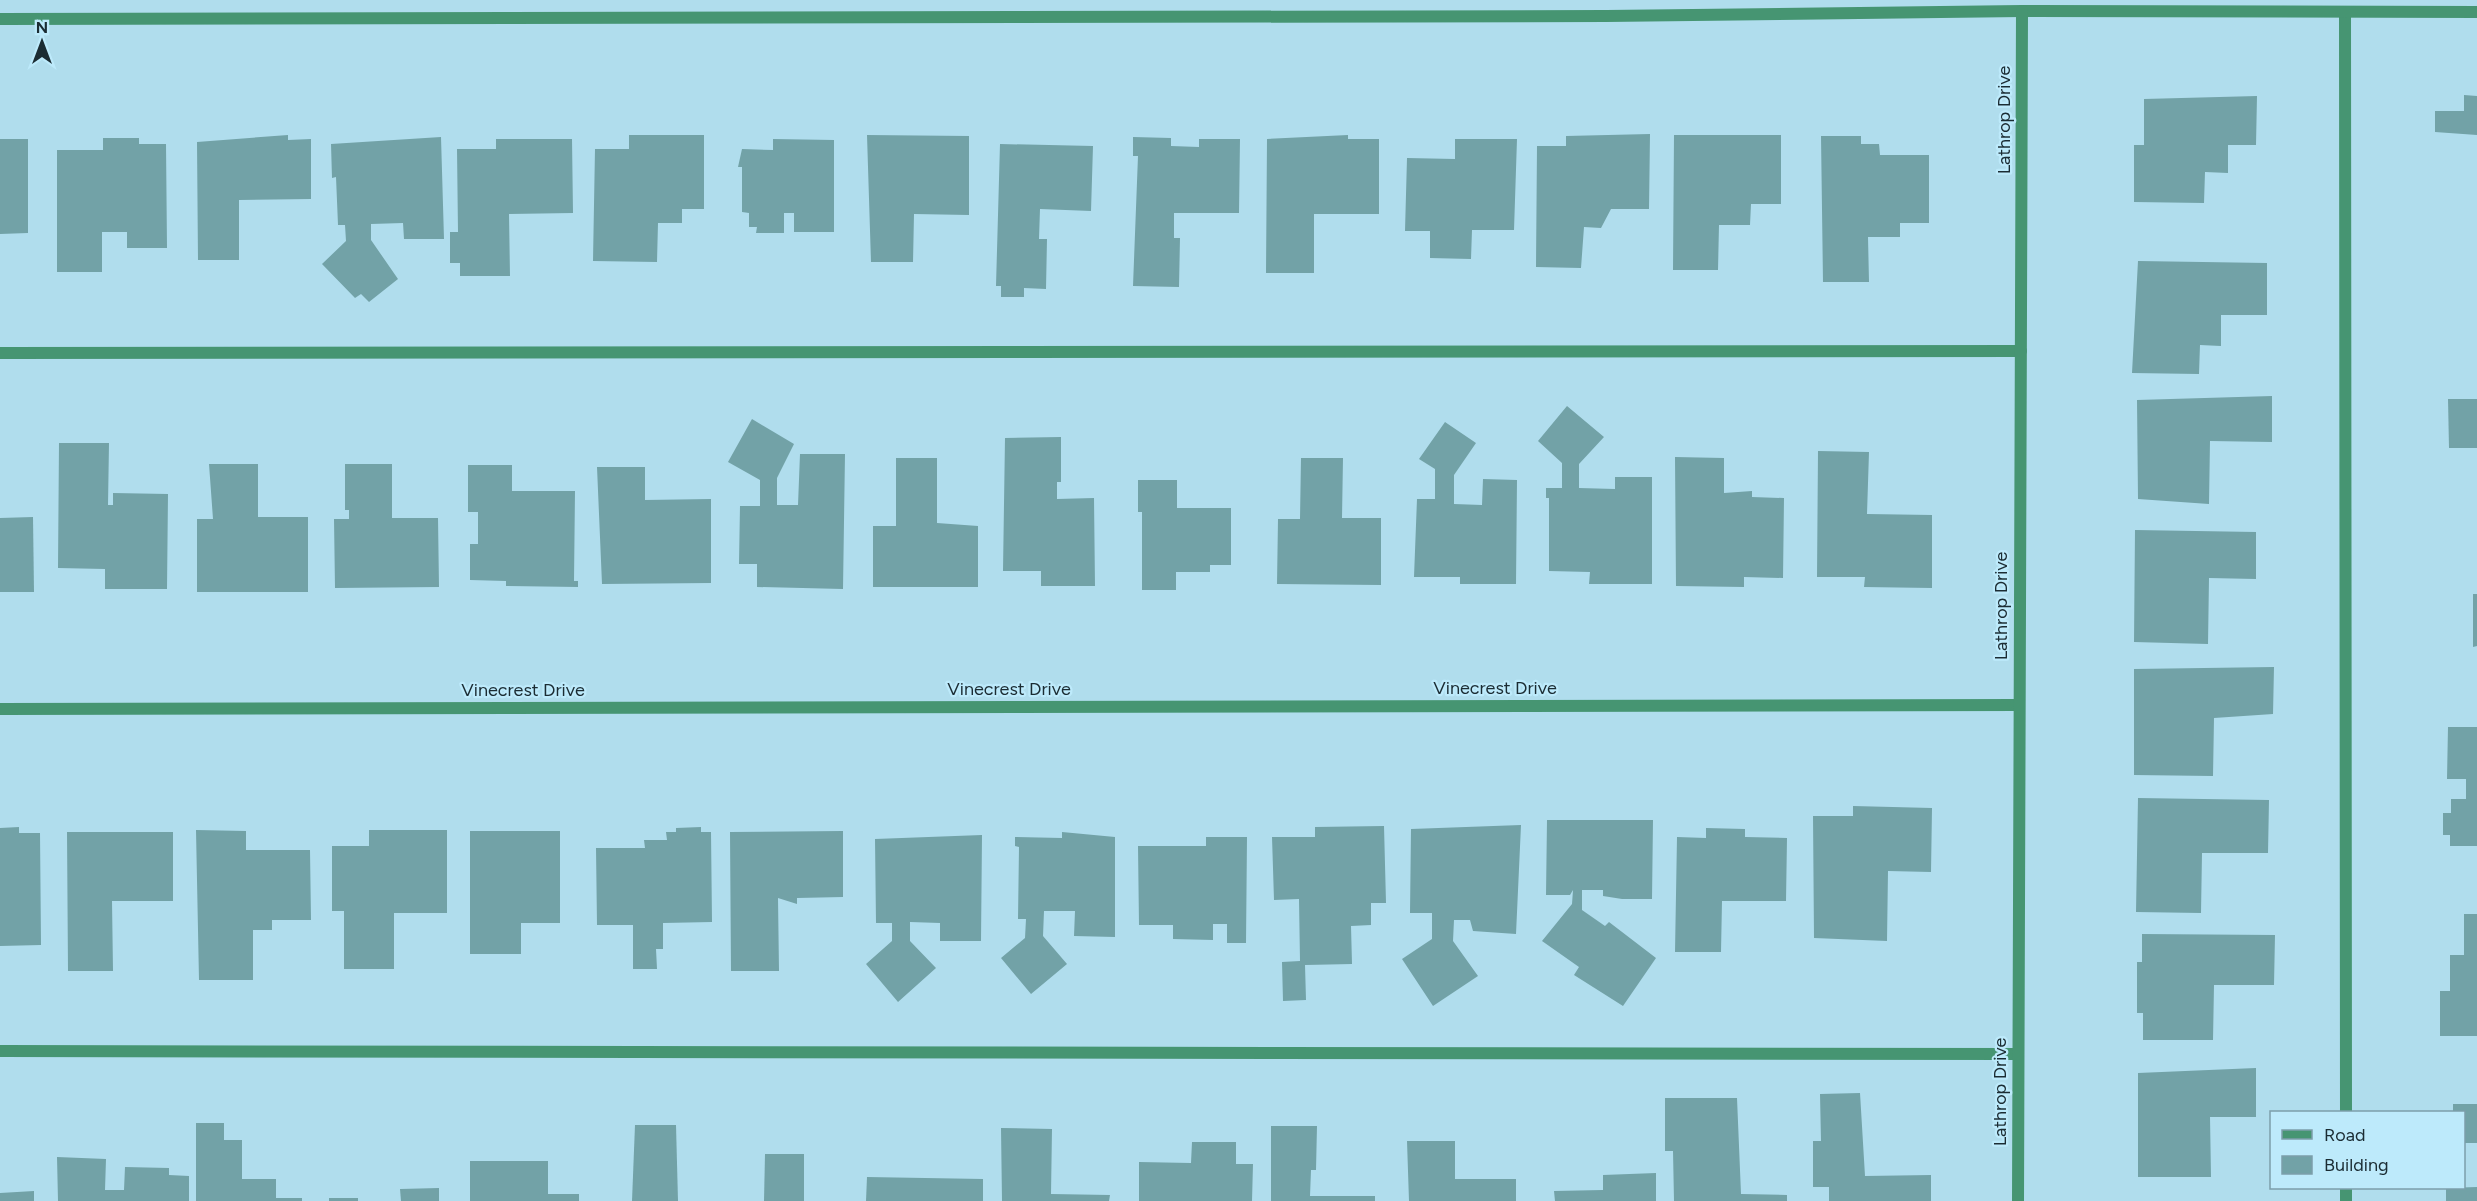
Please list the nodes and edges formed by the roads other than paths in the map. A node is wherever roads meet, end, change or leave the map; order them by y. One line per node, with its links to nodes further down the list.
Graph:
1 (2022, 11): 2 (street); 4 (street); 5 (street, Lathrop Drive)
2 (2345, 12): 3 (street); 11 (street)
3 (2477, 12)
4 (0, 19)
5 (2020, 351): 6 (street); 7 (street, Lathrop Drive)
6 (0, 353)
7 (2018, 705): 8 (street, Vinecrest Drive); 10 (street, Lathrop Drive)
8 (0, 709)
9 (0, 1050): 10 (street)
10 (2018, 1054): 12 (street, Lathrop Drive)
11 (2346, 1111)
12 (2018, 1201)

